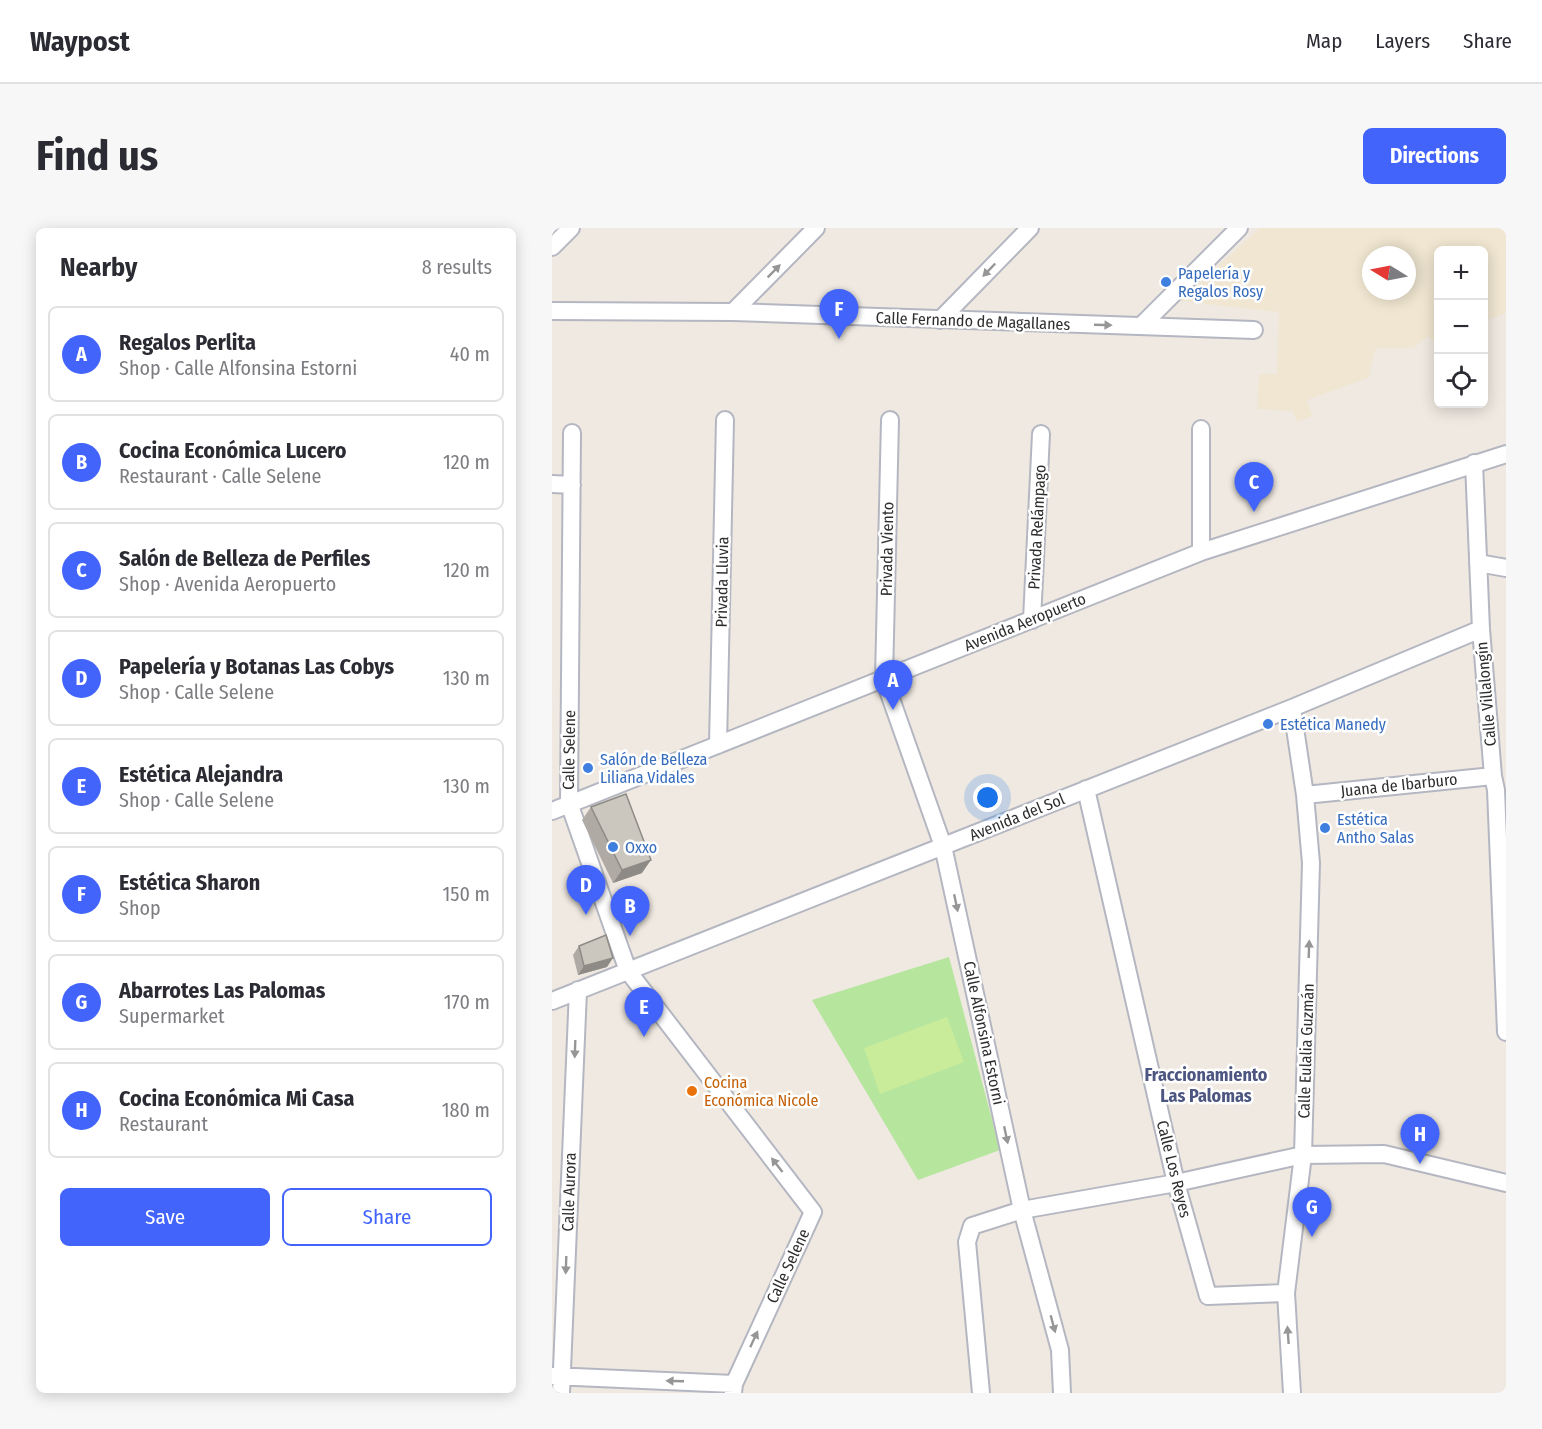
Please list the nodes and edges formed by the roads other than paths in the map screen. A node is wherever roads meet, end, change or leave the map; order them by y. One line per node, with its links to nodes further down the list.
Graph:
1 (570, 228): 5 (street)
2 (816, 228): 7 (street, one-way to 2)
3 (1030, 228): 8 (street, one-way to 8)
4 (1239, 228): 9 (street)
5 (552, 247)
6 (552, 311): 7 (street, Calle Fernando de Magallanes)
7 (733, 312): 8 (street, Calle Fernando de Magallanes)
8 (940, 320): 9 (street, Calle Fernando de Magallanes, one-way to 9)
9 (1141, 326): 10 (street, Calle Fernando de Magallanes)
10 (1254, 330)
11 (725, 420): 27 (street, Privada Lluvia)
12 (890, 420): 25 (street, Privada Viento)
13 (1201, 429): 20 (street)
14 (572, 433): 19 (street, Calle Selene)
15 (1041, 434): 23 (street, Privada Relámpago)
16 (1506, 454): 17 (street, Avenida Aeropuerto)
17 (1474, 463): 20 (street, Avenida Aeropuerto); 21 (street, Calle Villalongín)
18 (552, 484): 19 (street)
19 (572, 485): 32 (street, Calle Selene)
20 (1201, 552): 23 (street, Avenida Aeropuerto)
21 (1478, 563): 22 (street); 24 (street, Calle Villalongín)
22 (1506, 568)
23 (1032, 620): 25 (street, Avenida Aeropuerto)
24 (1481, 629): 26 (street, Avenida del Sol); 28 (street, Calle Villalongín)
25 (884, 679): 27 (street, Avenida Aeropuerto); 34 (street, Calle Alfonsina Estorni)
26 (1292, 708): 29 (street, Avenida del Sol); 31 (street, Calle Eulalia Guzmán)
27 (718, 745): 32 (street, Avenida Aeropuerto)
28 (1498, 785): 31 (street, Juana de Ibarburo); 35 (street, Calle Villalongín)
29 (1086, 789): 34 (street, Avenida del Sol); 42 (street, Calle Los Reyes)
30 (552, 795): 32 (street)
31 (1305, 795): 40 (street, Calle Eulalia Guzmán, one-way to 31)
32 (568, 803): 33 (street, Avenida Aeropuerto); 36 (street, Calle Selene)
33 (552, 811)
34 (943, 846): 36 (street, Avenida del Sol); 43 (street, Calle Alfonsina Estorni, one-way to 43)
35 (1505, 953): 39 (street, Calle Villalongín)
36 (628, 971): 37 (street, Avenida del Sol); 46 (street, Calle Selene, one-way to 36)
37 (578, 990): 38 (street, Avenida del Sol); 45 (street, Calle Aurora, one-way to 45)
38 (552, 1001)
39 (1506, 1032)
40 (1303, 1155): 41 (street); 42 (street); 44 (street, Calle Eulalia Guzmán)
41 (1506, 1183)
42 (1176, 1184): 43 (street); 44 (street, Calle Los Reyes)
43 (1022, 1210): 47 (street); 48 (street, Calle Alfonsina Estorni, one-way to 48)
44 (1286, 1293): 49 (street, Calle Eulalia Guzmán, one-way to 44)
45 (558, 1382): 46 (street, one-way to 45)
46 (733, 1388)
47 (981, 1393)
48 (1062, 1393)
49 (1293, 1393)

